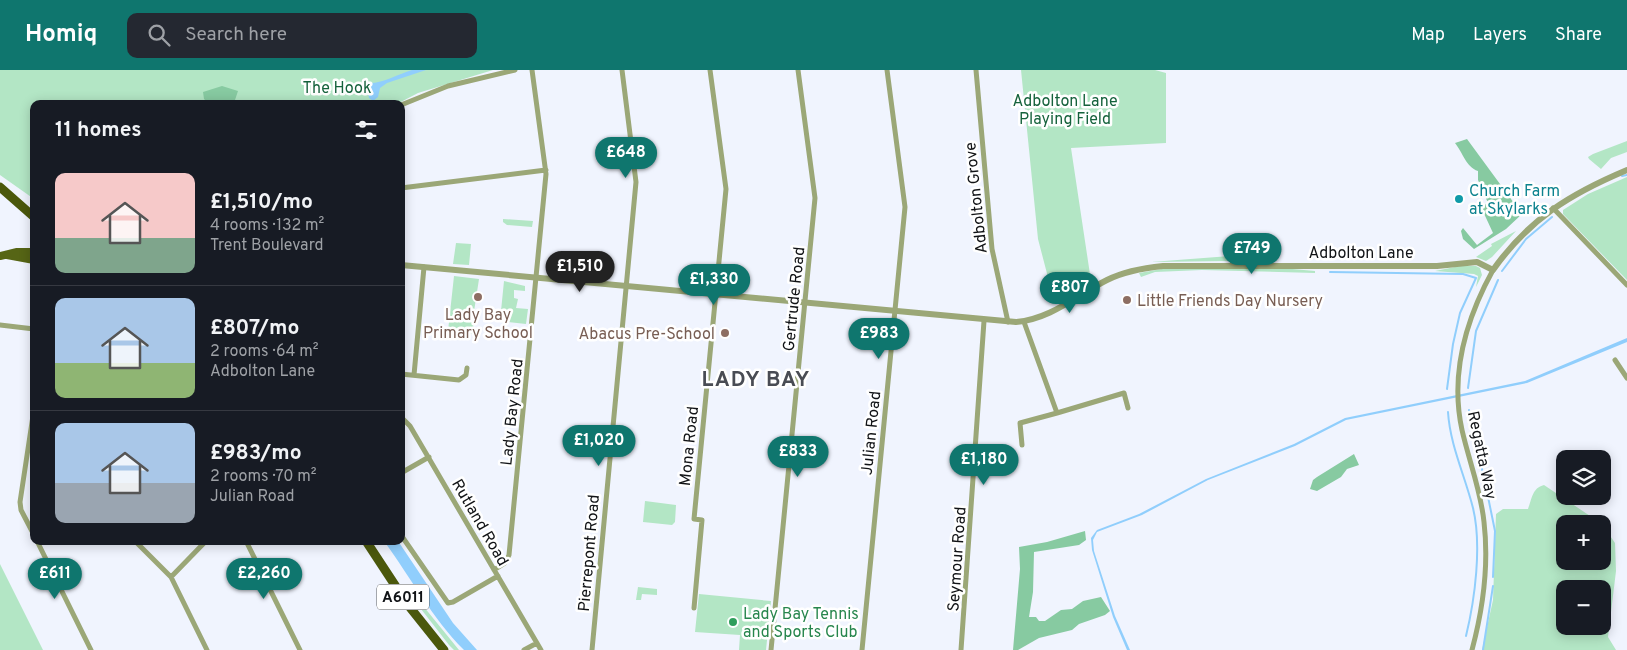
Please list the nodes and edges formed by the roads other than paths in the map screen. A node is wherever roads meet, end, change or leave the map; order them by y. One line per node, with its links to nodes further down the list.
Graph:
1 (515, 70): 8 (street)
2 (532, 70): 9 (street, Lady Bay Road)
3 (622, 70): 25 (street, Pierrepont Road)
4 (710, 70): 26 (street, Mona Road)
5 (798, 70): 27 (street, Gertrude Road)
6 (887, 70): 28 (street, Julian Road)
7 (976, 70): 30 (street, Adbolton Grove)
8 (405, 103)
9 (546, 170): 12 (street); 23 (street, Lady Bay Road)
10 (1627, 170): 13 (street)
11 (0, 187): 14 (highway)
12 (405, 188)
13 (1553, 208): 22 (street); 24 (street)
14 (30, 213)
15 (1244, 246): 19 (street)
16 (30, 252): 17 (main road)
17 (4, 256): 18 (main road)
18 (30, 259)
19 (1233, 264): 22 (street, Adbolton Lane); 31 (street, Adbolton Lane)
20 (405, 265): 21 (street, Adbolton Lane)
21 (424, 267): 23 (street, Adbolton Lane); 37 (street)
22 (1493, 270): 68 (street, Regatta Way)
23 (536, 278): 25 (street, Adbolton Lane); 53 (street, Lady Bay Road)
24 (1627, 284)
25 (626, 287): 26 (street, Adbolton Lane); 64 (street, Pierrepont Road)
26 (716, 295): 27 (street, Adbolton Lane); 56 (street, Mona Road)
27 (805, 304): 28 (street, Adbolton Lane); 65 (street, Gertrude Road)
28 (894, 312): 29 (street, Adbolton Lane); 66 (street, Julian Road)
29 (984, 321): 30 (street, Adbolton Lane); 67 (street, Seymour Road)
30 (1008, 322): 31 (street, Adbolton Lane)
31 (1024, 322): 40 (street)
32 (0, 325): 33 (street)
33 (30, 329)
34 (1615, 360): 38 (street)
35 (467, 368): 37 (street)
36 (405, 374): 37 (street)
37 (414, 375)
38 (1627, 378)
39 (1128, 408): 40 (street)
40 (1057, 412): 42 (street)
41 (405, 420): 44 (street, Rutland Road)
42 (1022, 445)
43 (30, 455): 46 (street)
44 (429, 457): 45 (street); 53 (street, Rutland Road)
45 (405, 471)
46 (30, 527)
47 (405, 541): 54 (street)
48 (39, 545): 58 (street)
49 (139, 545): 55 (street)
50 (202, 545): 55 (street)
51 (248, 545): 60 (street)
52 (369, 545): 61 (highway, A6011)
53 (494, 570): 54 (street, Rutland Road)
54 (498, 576): 57 (street, Rutland Road)
55 (171, 577): 59 (street)
56 (694, 608)
57 (537, 643): 62 (street); 63 (street, Rutland Road)
58 (91, 650)
59 (207, 650)
60 (300, 650)
61 (444, 650)
62 (524, 650)
63 (541, 650)
64 (592, 650)
65 (771, 650)
66 (862, 650)
67 (961, 650)
68 (1472, 650)

